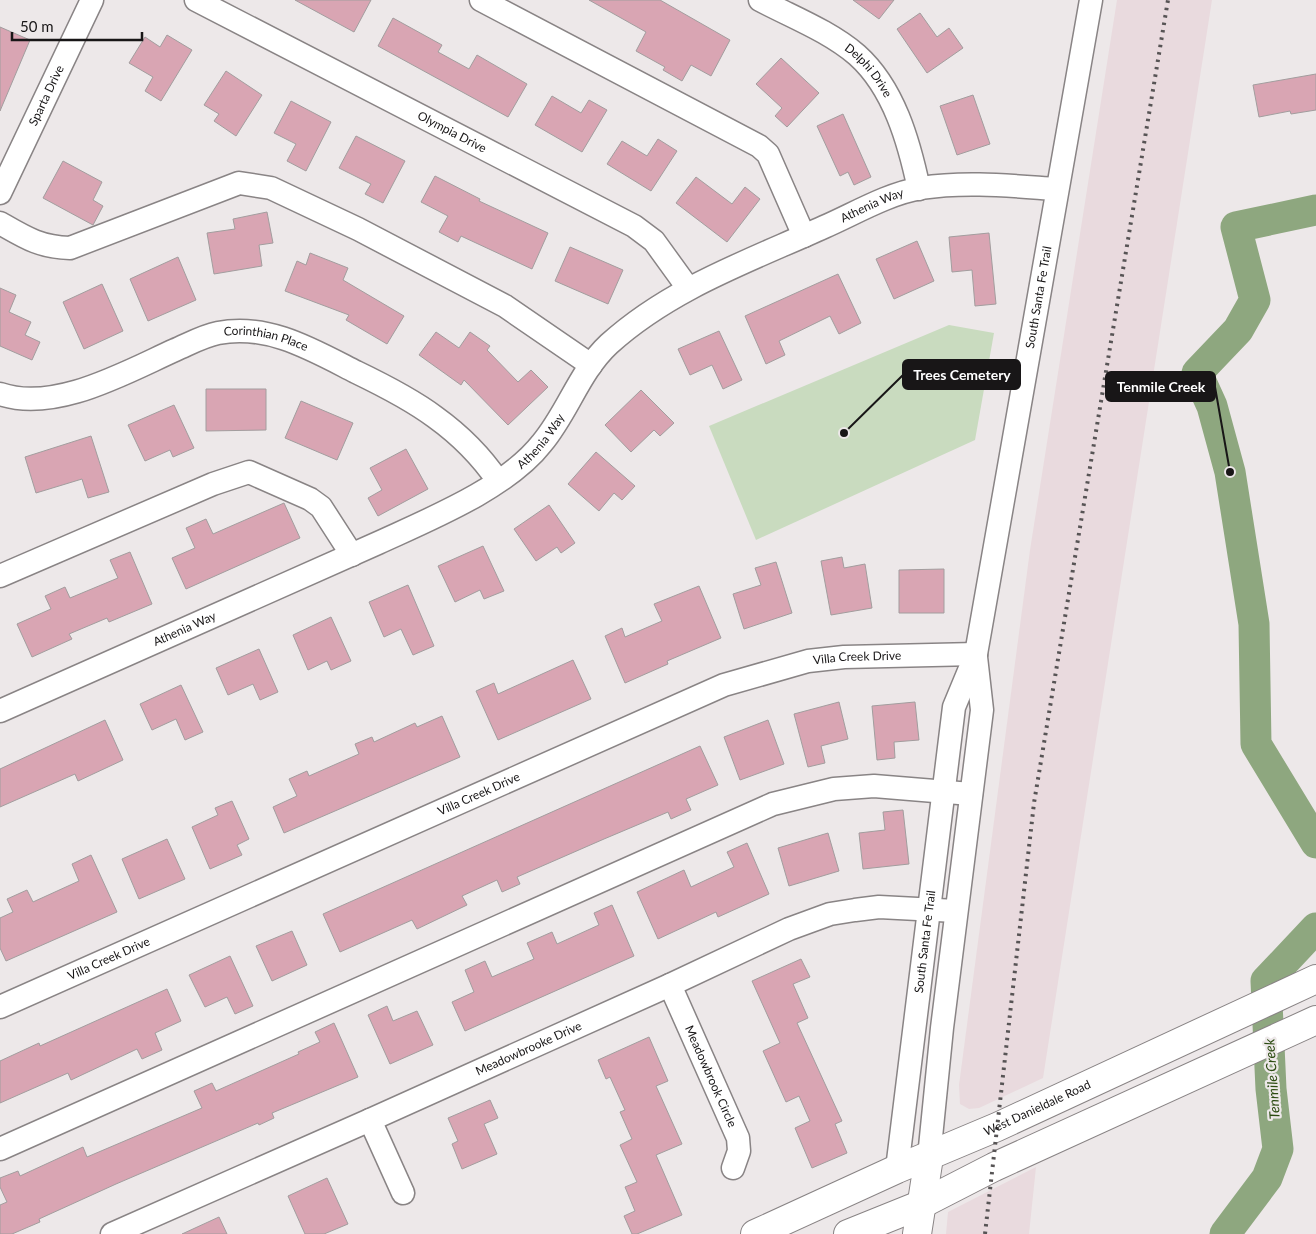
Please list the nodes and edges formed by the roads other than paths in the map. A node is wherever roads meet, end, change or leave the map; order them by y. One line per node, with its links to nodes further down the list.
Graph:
1 (92, 0): 8 (street, Sparta Drive)
2 (196, 0): 11 (street, Olympia Drive)
3 (481, 0): 10 (street)
4 (760, 0): 6 (street, Delphi Drive)
5 (1091, 0): 7 (street, South Santa Fe Trail)
6 (919, 188): 7 (street, Athenia Way); 10 (street, Athenia Way)
7 (1057, 189): 17 (street, South Santa Fe Trail)
8 (0, 193)
9 (0, 223): 12 (street)
10 (804, 236): 11 (street, Athenia Way)
11 (688, 288): 12 (street, Athenia Way)
12 (590, 365): 14 (street, Athenia Way)
13 (0, 394): 14 (street, Corinthian Place)
14 (498, 481): 15 (street, Athenia Way)
15 (352, 555): 16 (street); 18 (street, Athenia Way)
16 (0, 576)
17 (976, 654): 19 (street, South Santa Fe Trail); 20 (street, South Santa Fe Trail); 25 (street, Villa Creek Drive)
18 (0, 711)
19 (944, 791): 20 (street); 21 (street, South Santa Fe Trail); 28 (street)
20 (971, 794): 22 (street, South Santa Fe Trail)
21 (930, 910): 22 (street, Meadowbrooke Drive); 24 (street, Meadowbrooke Drive); 31 (street, South Santa Fe Trail)
22 (956, 911): 29 (street, South Santa Fe Trail)
23 (1316, 979): 29 (main road, West Danieldale Road)
24 (670, 985): 27 (street, Meadowbrooke Drive); 30 (street, Meadowbrook Circle)
25 (0, 1007)
26 (1316, 1020): 33 (main road)
27 (370, 1120): 32 (street); 35 (street, Meadowbrooke Drive)
28 (0, 1149)
29 (928, 1157): 31 (main road, West Danieldale Road); 33 (main road, South Santa Fe Trail)
30 (733, 1168)
31 (897, 1169): 34 (main road, South Santa Fe Trail); 36 (main road, West Danieldale Road)
32 (403, 1193)
33 (920, 1205): 34 (main road); 38 (main road, South Santa Fe Trail)
34 (885, 1227): 37 (main road)
35 (112, 1234)
36 (755, 1234)
37 (848, 1234)
38 (917, 1234)

